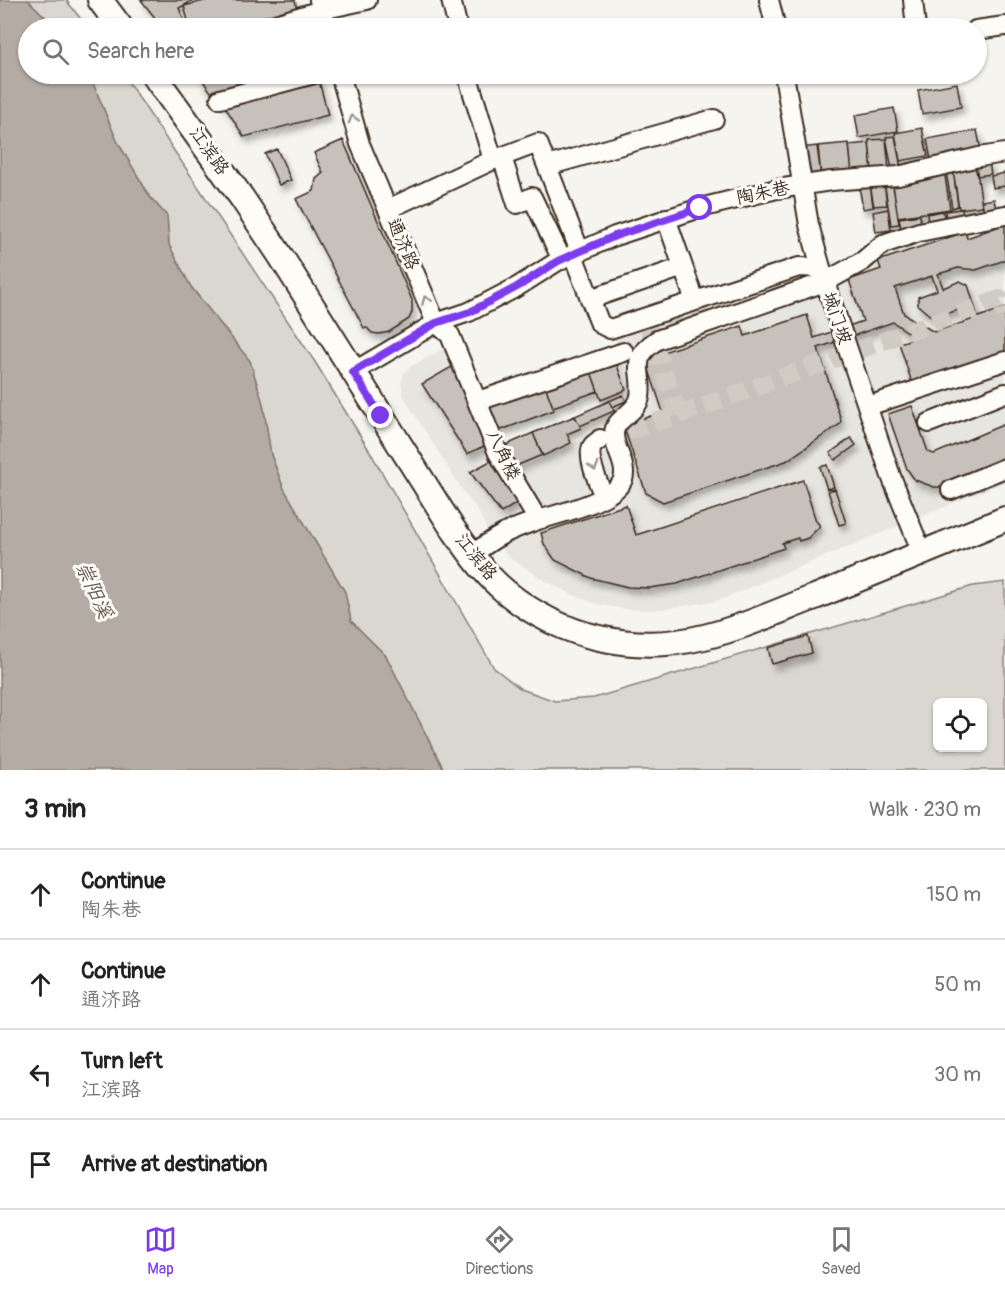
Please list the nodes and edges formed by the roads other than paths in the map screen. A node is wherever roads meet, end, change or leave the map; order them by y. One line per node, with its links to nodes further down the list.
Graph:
1 (100, 0): 8 (main road)
2 (118, 0): 9 (main road)
3 (367, 0): 7 (street)
4 (451, 0): 11 (street)
5 (769, 0): 12 (street)
6 (913, 0): 13 (street)
7 (320, 5): 10 (street)
8 (114, 18)
9 (132, 18)
10 (287, 18)
11 (456, 18)
12 (774, 18)
13 (915, 18)
14 (1005, 27): 15 (street)
15 (987, 29)
16 (160, 84): 40 (main road, 江滨路)
17 (178, 84): 40 (main road, 江滨路)
18 (276, 84): 22 (street)
19 (343, 84): 28 (street, 通济路, one-way to 19)
20 (471, 84): 25 (street)
21 (786, 84): 27 (street, 城门坡)
22 (220, 99)
23 (714, 119): 26 (street)
24 (1005, 153): 27 (street, 陶朱巷)
25 (497, 159): 26 (street); 28 (street); 31 (street)
26 (547, 166): 31 (street)
27 (802, 185): 30 (street, 陶朱巷); 33 (street, 城门坡)
28 (388, 209): 37 (street, 通济路, one-way to 28)
29 (1005, 215): 33 (street)
30 (666, 218): 31 (street, 陶朱巷); 32 (street)
31 (572, 255): 35 (street); 37 (street, 陶朱巷)
32 (683, 267): 35 (street); 36 (street)
33 (823, 275): 34 (street); 36 (street); 45 (street, 城门坡); 50 (street)
34 (766, 290)
35 (590, 299): 36 (street)
36 (695, 301)
37 (436, 323): 40 (street); 44 (street, 八角楼)
38 (624, 352): 44 (street)
39 (1005, 361): 42 (street)
40 (358, 369): 55 (main road, 江滨路)
41 (1005, 373): 42 (street)
42 (964, 375): 45 (street)
43 (1005, 393): 46 (street)
44 (478, 401): 53 (street, 八角楼)
45 (868, 406): 54 (street, 城门坡)
46 (930, 423)
47 (600, 440): 50 (street, one-way to 50)
48 (1005, 468): 49 (street)
49 (951, 490)
50 (604, 497): 53 (street)
51 (1005, 502): 54 (main road, 江滨路)
52 (1005, 519): 54 (main road, 江滨路)
53 (538, 520): 55 (street)
54 (919, 546): 55 (main road, 江滨路)
55 (478, 550)

